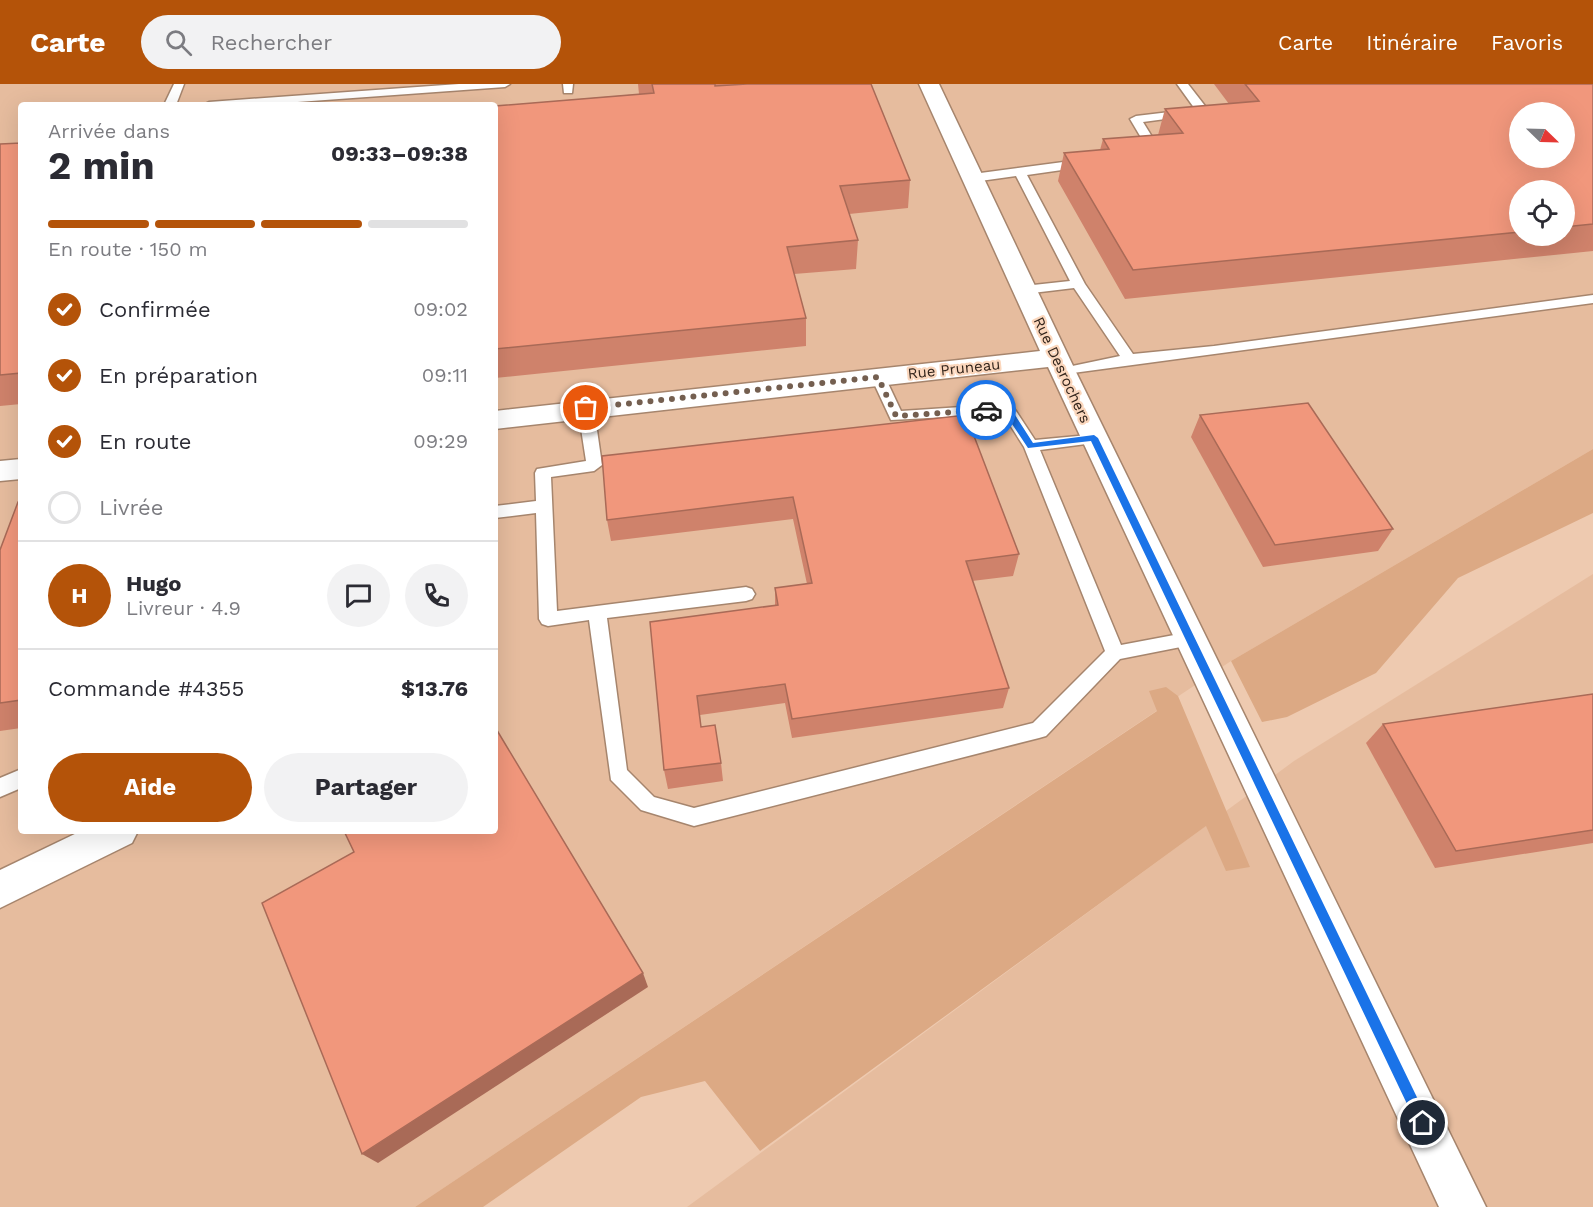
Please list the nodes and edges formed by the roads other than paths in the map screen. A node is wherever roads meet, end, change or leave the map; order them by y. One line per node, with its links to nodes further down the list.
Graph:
1 (179, 84): 5 (lane)
2 (505, 84): 6 (lane)
3 (929, 84): 10 (street, Rue Desrochers)
4 (1182, 84): 7 (lane)
5 (171, 102)
6 (251, 102)
7 (1134, 156)
8 (1100, 161): 9 (lane)
9 (1020, 172): 10 (lane); 11 (lane)
10 (973, 178): 12 (street, Rue Desrochers)
11 (1078, 284): 12 (lane); 14 (lane)
12 (1024, 290): 15 (street, Rue Desrochers)
13 (1593, 299): 14 (lane)
14 (1129, 360): 15 (lane)
15 (1059, 365): 16 (street, Rue Pruneau); 19 (street, Rue Desrochers)
16 (878, 377): 17 (street, Rue Pruneau); 20 (lane)
17 (586, 408): 18 (street, Rue Pruneau); 23 (lane)
18 (498, 420)
19 (1094, 438): 20 (lane); 27 (street, Rue Desrochers)
20 (1031, 446): 28 (lane)
21 (18, 469): 22 (street)
22 (0, 471)
23 (544, 506): 24 (lane); 26 (lane)
24 (498, 512)
25 (746, 594): 26 (lane)
26 (597, 612): 28 (lane)
27 (1190, 639): 28 (lane); 33 (street, Rue Desrochers)
28 (1115, 653)
29 (18, 779): 30 (lane)
30 (0, 788)
31 (113, 834): 32 (street)
32 (0, 890)
33 (1463, 1207)

